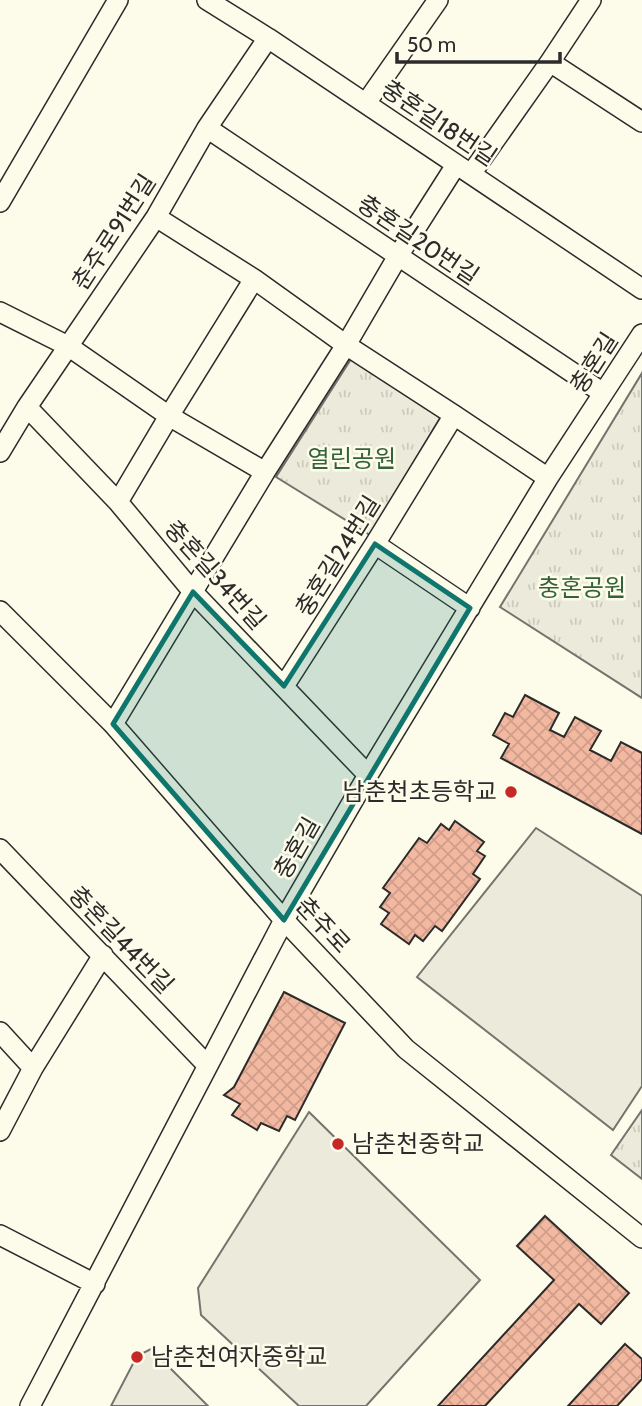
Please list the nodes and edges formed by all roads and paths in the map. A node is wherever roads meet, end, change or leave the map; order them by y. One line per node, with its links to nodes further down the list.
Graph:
1 (118, 0): 12 (street)
2 (207, 0): 5 (street, 충혼길18번길)
3 (438, 0): 8 (street)
4 (591, 0): 7 (street)
5 (230, 6): 6 (street, 충혼길18번길)
6 (268, 38): 8 (street, 충혼길18번길); 10 (street, 춘주로91번길)
7 (550, 62): 9 (street); 11 (street)
8 (366, 103): 11 (street, 충혼길18번길)
9 (642, 122)
10 (207, 128): 13 (street, 춘주로91번길); 14 (street, 충혼길20번길)
11 (464, 170): 14 (street); 16 (street, 충혼길18번길)
12 (0, 202)
13 (156, 216): 15 (street); 20 (street, 춘주로91번길)
14 (398, 256): 19 (street); 21 (street, 충혼길20번길)
15 (254, 279): 19 (street); 24 (street)
16 (642, 289)
17 (0, 312): 20 (street)
18 (642, 334): 21 (street, 충혼길)
19 (346, 345): 23 (street); 26 (street)
20 (68, 346): 22 (street, 춘주로91번길); 24 (street)
21 (603, 393): 27 (street, 충혼길)
22 (27, 407): 25 (street, 춘주로91번길); 28 (street, 충혼길34번길)
23 (454, 415): 27 (street); 29 (street, 충혼길24번길)
24 (169, 416): 26 (street); 28 (street)
25 (0, 452)
26 (265, 471): 30 (street)
27 (548, 478): 31 (street, 충혼길)
28 (118, 502): 30 (street, 충혼길34번길)
29 (375, 544): 31 (street); 33 (street, 충혼길24번길)
30 (193, 592): 33 (street, 충혼길34번길); 34 (street)
31 (470, 608): 35 (street, 충혼길)
32 (0, 611): 34 (street, 춘주로)
33 (284, 686): 35 (street, 충혼길34번길)
34 (113, 724): 37 (street, 춘주로)
35 (368, 775): 37 (street, 충혼길)
36 (0, 849): 38 (street, 충혼길44번길)
37 (284, 920): 40 (street, 충혼길); 44 (street, 춘주로)
38 (103, 955): 40 (street, 충혼길44번길); 41 (street)
39 (0, 1032): 41 (street)
40 (207, 1065): 45 (street, 충혼길)
41 (33, 1068): 42 (street)
42 (0, 1131)
43 (0, 1234): 45 (street)
44 (642, 1238)
45 (95, 1284): 46 (street, 충혼길)
46 (30, 1406)

